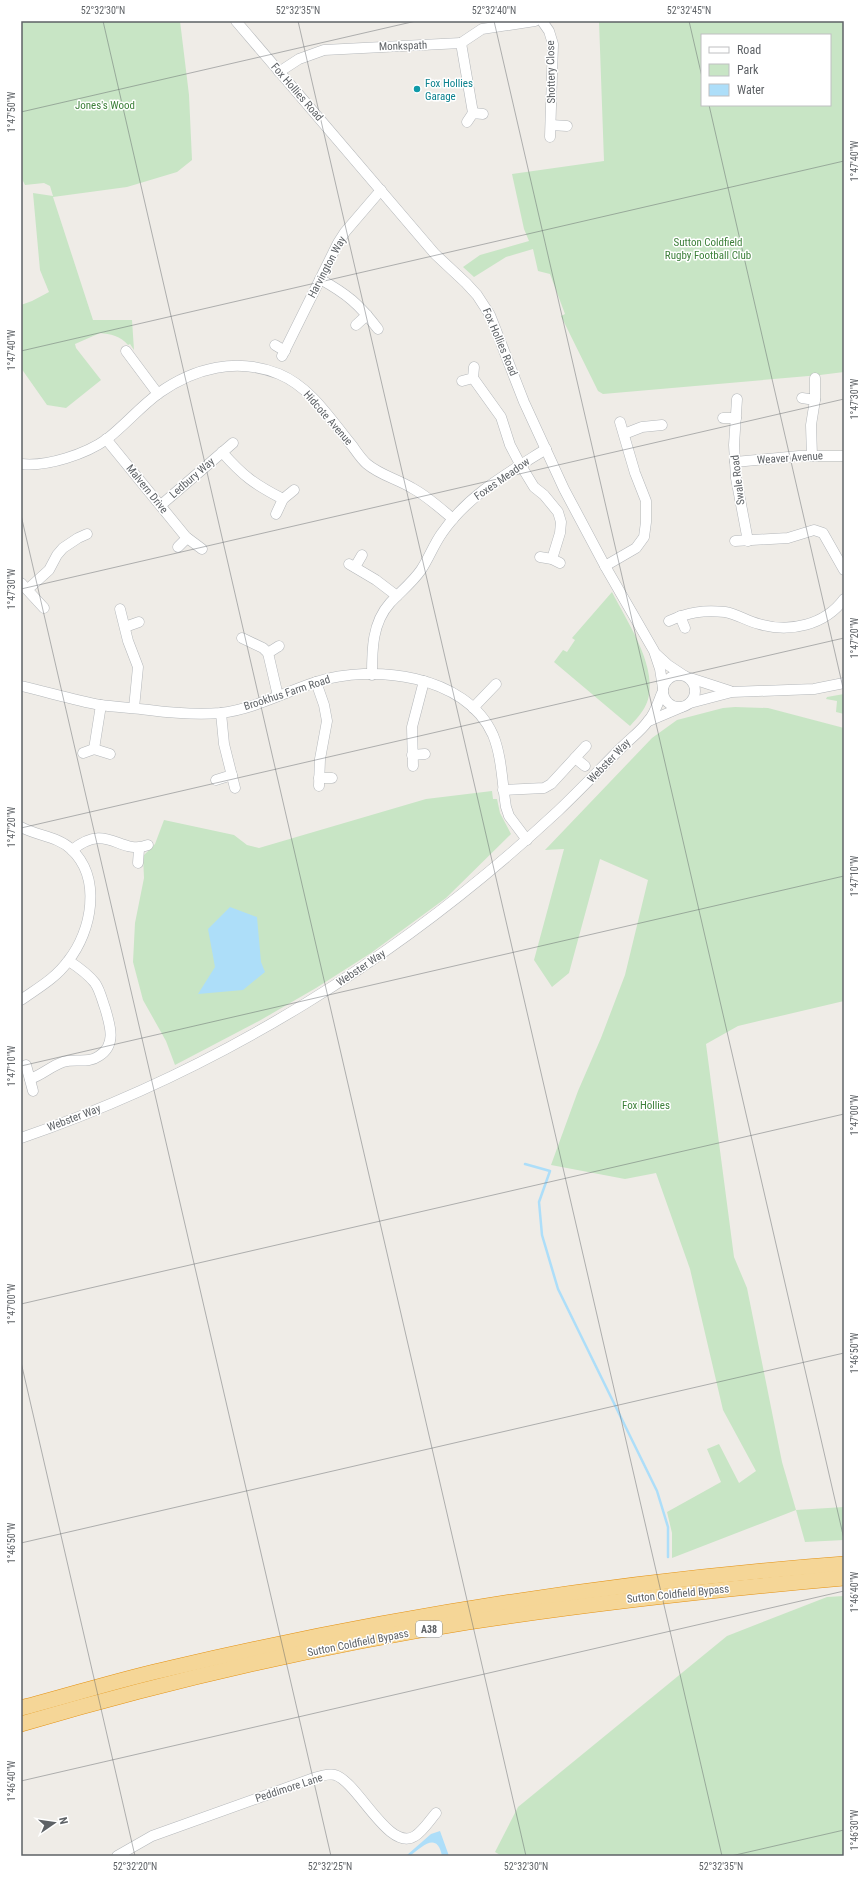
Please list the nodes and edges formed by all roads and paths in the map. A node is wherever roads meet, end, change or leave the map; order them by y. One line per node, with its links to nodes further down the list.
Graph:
1 (236, 21): 5 (street, Fox Hollies Road)
2 (535, 21): 4 (street)
3 (542, 21): 7 (street, Shottery Close)
4 (461, 43): 5 (street, Monkspath); 6 (street)
5 (279, 72): 10 (street, Fox Hollies Road)
6 (467, 122)
7 (551, 125): 8 (street); 9 (street, Shottery Close)
8 (567, 126)
9 (550, 137)
10 (381, 190): 11 (street, Harvington Way); 32 (street, Fox Hollies Road)
11 (320, 279): 12 (street); 15 (street, Harvington Way)
12 (367, 314): 13 (street); 14 (street)
13 (356, 325)
14 (378, 329)
15 (275, 345)
16 (126, 351): 21 (street)
17 (474, 368): 18 (street)
18 (473, 378): 20 (street); 38 (street)
19 (815, 378): 24 (street)
20 (462, 381)
21 (158, 394): 30 (street, Hidcote Avenue); 43 (street, Hidcote Avenue)
22 (802, 398): 24 (street)
23 (737, 399): 26 (street, Swale Road)
24 (815, 400): 34 (street)
25 (723, 418): 26 (street)
26 (736, 418): 36 (street, Swale Road)
27 (620, 422): 29 (street)
28 (662, 425): 29 (street)
29 (624, 434): 52 (street)
30 (106, 439): 37 (street, Hidcote Avenue); 41 (street, Malvern Drive)
31 (233, 443): 33 (street, Ledbury Way)
32 (546, 449): 38 (street, Foxes Meadow); 52 (street, Fox Hollies Road)
33 (222, 452): 40 (street, Ledbury Way); 41 (street, Ledbury Way)
34 (812, 456): 35 (street, Weaver Avenue); 36 (street, Weaver Avenue)
35 (844, 456)
36 (735, 462): 47 (street, Swale Road)
37 (21, 464)
38 (520, 464): 43 (street, Foxes Meadow); 51 (street)
39 (294, 490): 40 (street)
40 (283, 499): 42 (street)
41 (161, 505): 45 (street, Malvern Drive)
42 (276, 514)
43 (453, 519): 55 (street, Foxes Meadow)
44 (87, 534): 54 (street)
45 (187, 538): 48 (street); 49 (street, Malvern Drive)
46 (735, 541): 47 (street)
47 (748, 541): 53 (street)
48 (178, 547)
49 (202, 549)
50 (362, 555): 55 (street)
51 (540, 557)
52 (605, 566): 66 (street, Fox Hollies Road)
53 (844, 570)
54 (24, 586): 57 (street)
55 (397, 596): 68 (street, Foxes Meadow)
56 (844, 599): 59 (street)
57 (44, 608)
58 (120, 609): 62 (street)
59 (680, 616): 60 (street); 63 (street)
60 (669, 621)
61 (139, 622): 62 (street)
62 (125, 627): 80 (street)
63 (685, 628)
64 (242, 638): 67 (street)
65 (279, 646): 67 (street)
66 (654, 651): 69 (street, Fox Hollies Road); 75 (street, Fox Hollies Road)
67 (268, 653): 77 (street)
68 (372, 675): 70 (street, Brookhus Farm Road); 71 (street, Brookhus Farm Road)
69 (686, 677): 75 (street); 76 (street, Fox Hollies Road); 79 (street)
70 (424, 681): 81 (street, Brookhus Farm Road); 89 (street)
71 (316, 682): 77 (street, Brookhus Farm Road); 94 (street)
72 (844, 683): 76 (street)
73 (496, 684): 81 (street)
74 (21, 686): 78 (street, Brookhus Farm Road)
75 (663, 690): 79 (street); 83 (street, Webster Way)
76 (732, 692): 79 (street, Webster Way)
77 (278, 696): 82 (street, Brookhus Farm Road)
78 (101, 705): 80 (street, Brookhus Farm Road); 85 (street)
79 (686, 705): 83 (street, Webster Way)
80 (134, 708): 82 (street, Brookhus Farm Road)
81 (473, 708): 97 (street, Brookhus Farm Road)
82 (221, 713): 93 (street)
83 (649, 721): 99 (street, Webster Way)
84 (586, 746): 90 (street)
85 (94, 749): 86 (street); 87 (street)
86 (83, 753)
87 (110, 754)
88 (425, 754): 89 (street)
89 (412, 755): 91 (street)
90 (576, 758): 92 (street); 97 (street)
91 (412, 766)
92 (585, 766)
93 (232, 775): 95 (street); 96 (street)
94 (332, 778)
95 (216, 780)
96 (235, 788)
97 (503, 790): 99 (street, Brookhus Farm Road)
98 (21, 827): 100 (street)
99 (527, 840): 107 (street, Webster Way)
100 (72, 850): 101 (street); 102 (street)
101 (138, 863)
102 (69, 961): 103 (street); 105 (street)
103 (21, 1000)
104 (26, 1066): 105 (street)
105 (30, 1079): 106 (street)
106 (33, 1091)
107 (21, 1138)
108 (844, 1564): 110 (highway, Sutton Coldfield Bypass / A38)
109 (844, 1578): 111 (highway, Sutton Coldfield Bypass / A38)
110 (21, 1708)
111 (21, 1724)
112 (436, 1813): 113 (street, Peddimore Lane)
113 (117, 1856)

